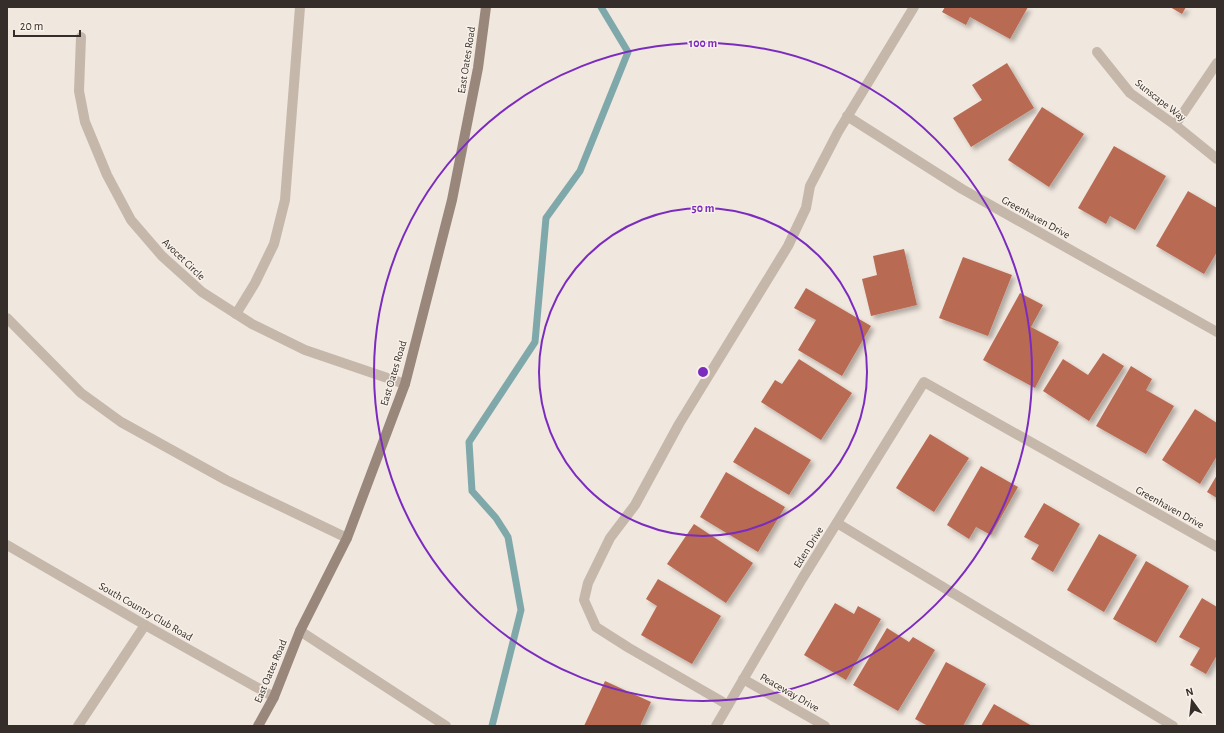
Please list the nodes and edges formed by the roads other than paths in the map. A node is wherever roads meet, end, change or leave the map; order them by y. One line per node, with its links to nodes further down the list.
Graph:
1 (300, 7): 10 (street)
2 (486, 7): 14 (street, East Oates Road)
3 (914, 7): 7 (street)
4 (81, 37): 10 (street, Avocet Circle)
5 (1097, 52): 8 (street, Sunscape Way)
6 (1217, 63): 8 (street)
7 (848, 116): 12 (street, Greenhaven Drive); 23 (street)
8 (1175, 125): 9 (street, Sunscape Way)
9 (1217, 159)
10 (236, 314): 14 (street, Avocet Circle)
11 (7, 318): 16 (street)
12 (1217, 332)
13 (924, 382): 15 (street, Eden Drive); 17 (street, Greenhaven Drive)
14 (405, 384): 16 (street, East Oates Road)
15 (837, 523): 21 (street, Eden Drive); 29 (street)
16 (347, 538): 20 (street, East Oates Road)
17 (1217, 547)
18 (8, 549): 19 (street, South Country Club Road)
19 (145, 625): 22 (street, South Country Club Road); 24 (street)
20 (300, 631): 22 (street, East Oates Road); 26 (street)
21 (743, 679): 23 (street, Eden Drive); 28 (street, Peaceway Drive)
22 (274, 697): 25 (street, East Oates Road)
23 (728, 704): 27 (street, Eden Drive)
24 (78, 726)
25 (258, 726)
26 (446, 726)
27 (716, 726)
28 (825, 726)
29 (1173, 726)

